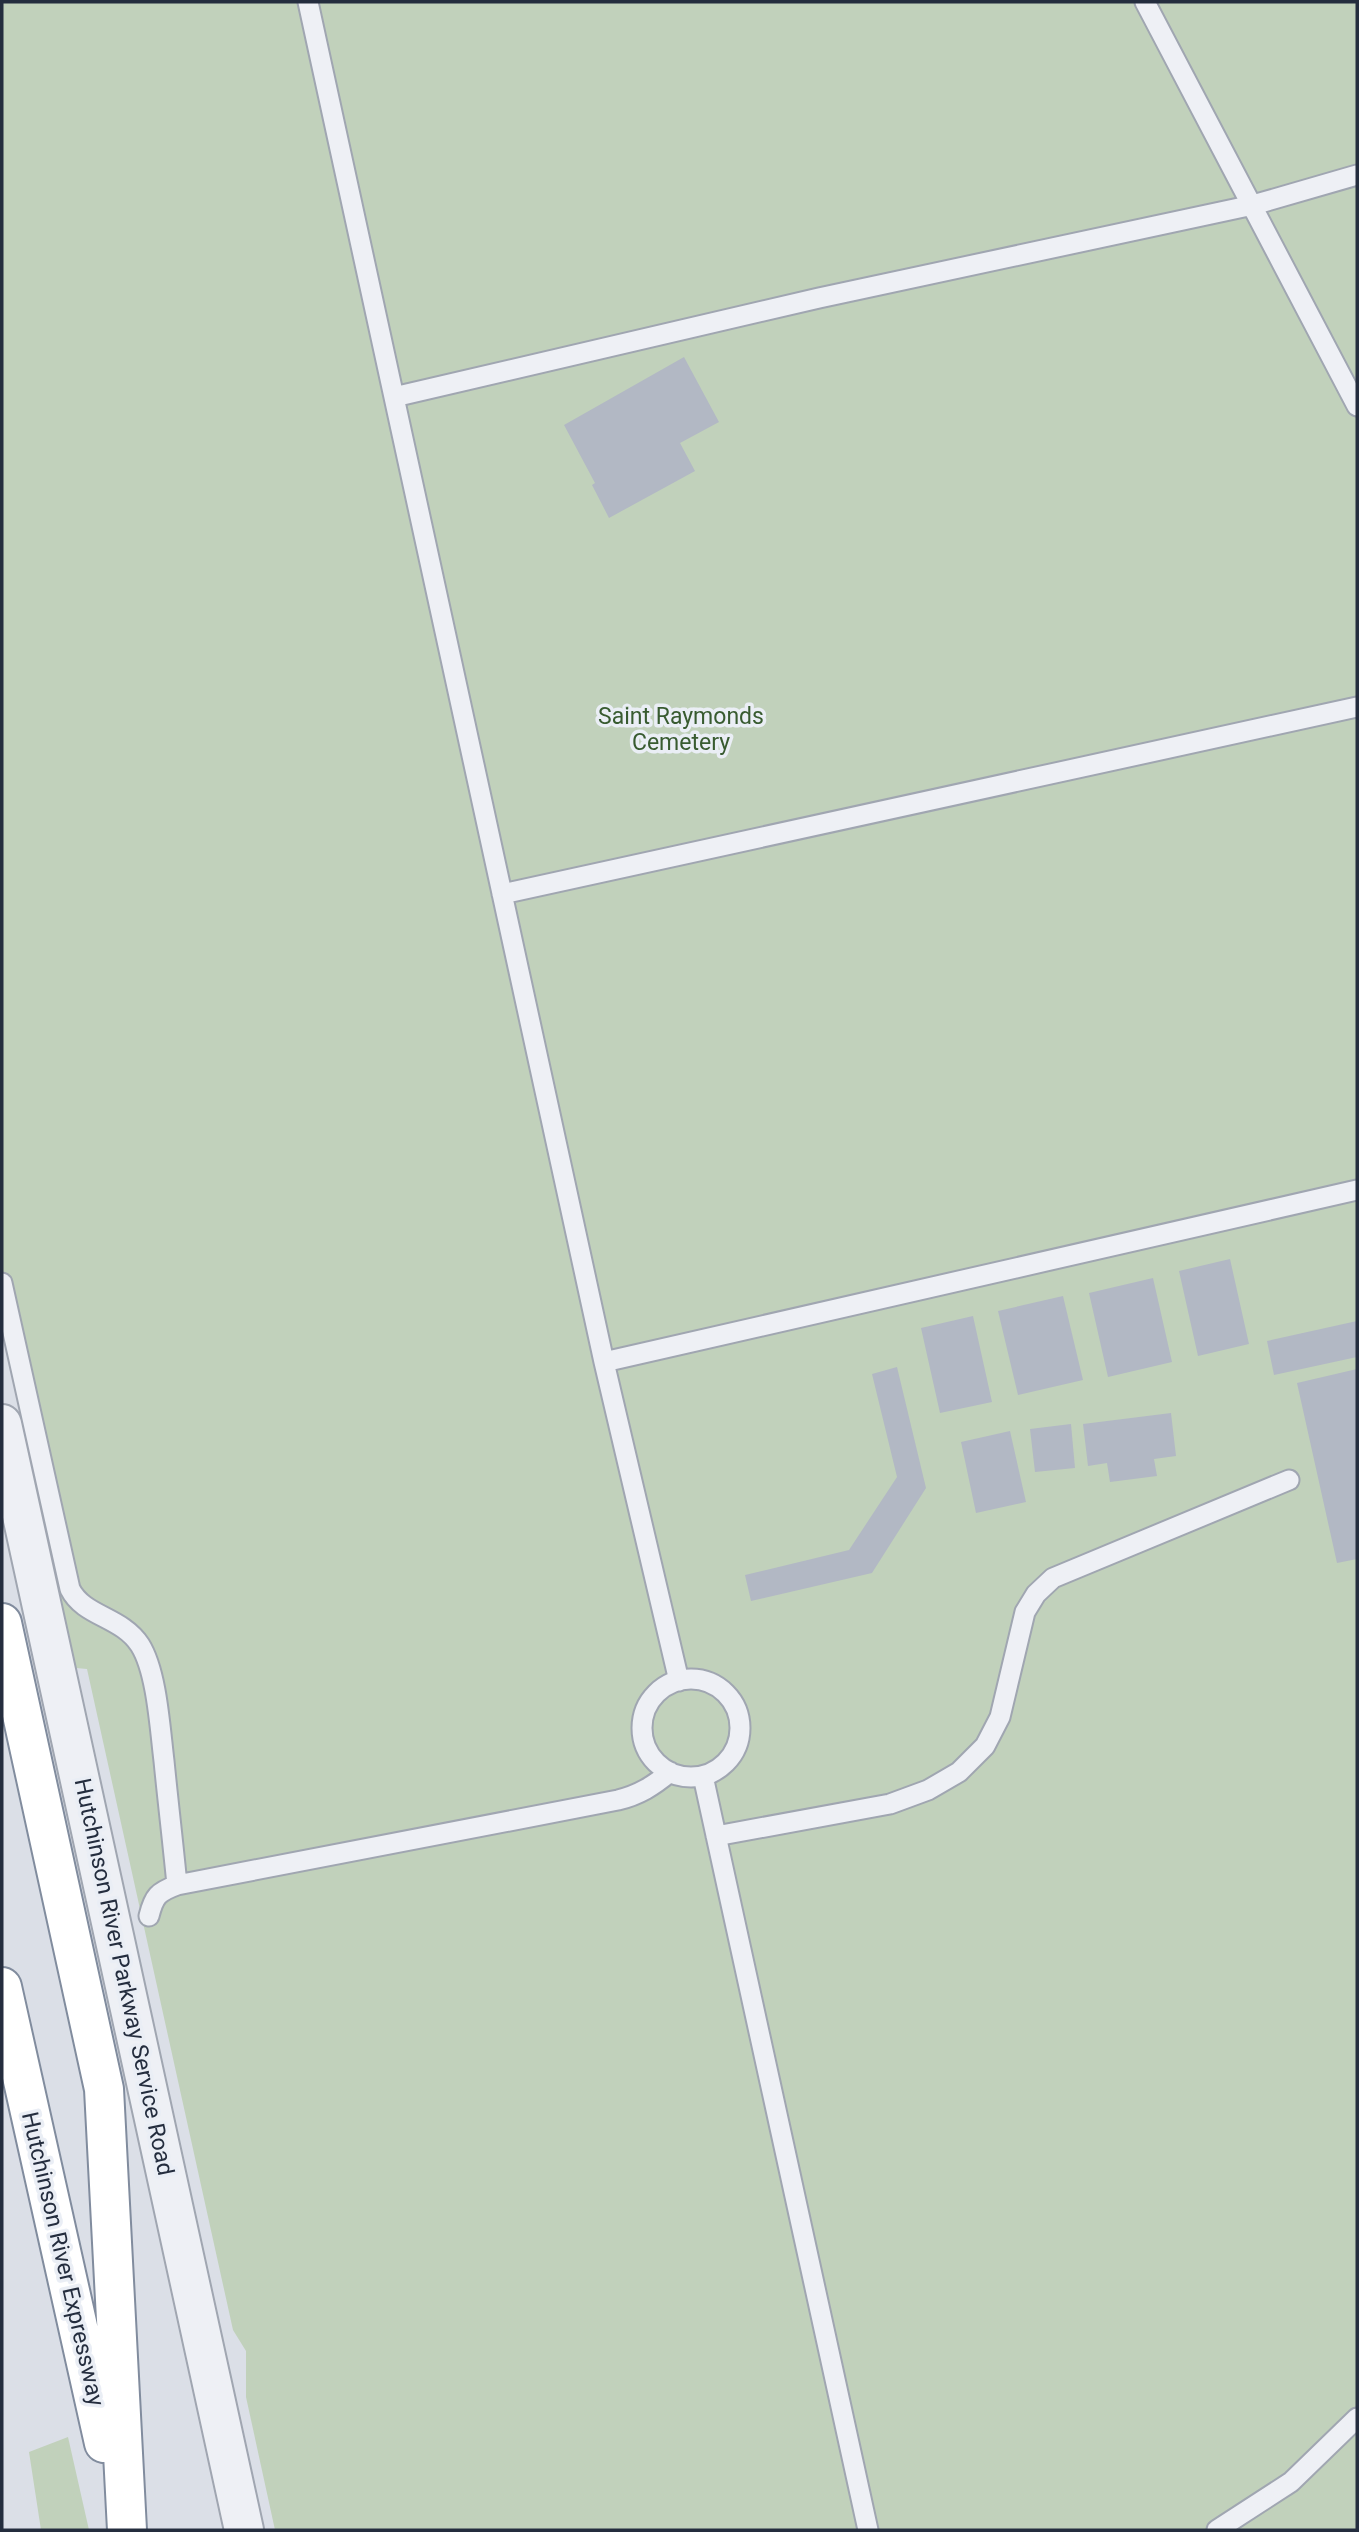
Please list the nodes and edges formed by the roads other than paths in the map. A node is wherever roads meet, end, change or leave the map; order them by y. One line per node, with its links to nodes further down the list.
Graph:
1 (308, 2): 5 (lane)
2 (1145, 2): 4 (lane)
3 (1357, 174): 4 (lane)
4 (1253, 205): 5 (lane); 6 (lane)
5 (394, 397): 8 (lane)
6 (1357, 406)
7 (1357, 707): 8 (lane)
8 (502, 894): 11 (lane)
9 (1357, 1191): 11 (lane)
10 (2, 1283): 19 (lane)
11 (604, 1362): 15 (lane)
12 (2, 1424): 24 (street, Hutchinson River Parkway Service Road)
13 (1289, 1479): 18 (lane)
14 (2, 1623): 23 (highway)
15 (679, 1681): 16 (lane); 17 (lane)
16 (670, 1772): 17 (lane); 19 (lane)
17 (703, 1776): 18 (lane)
18 (716, 1836): 25 (lane)
19 (177, 1885): 20 (lane)
20 (149, 1916)
21 (2, 1987): 23 (highway, Hutchinson River Expressway)
22 (1357, 2418): 26 (lane)
23 (125, 2530)
24 (244, 2530)
25 (868, 2530)
26 (1217, 2530)

